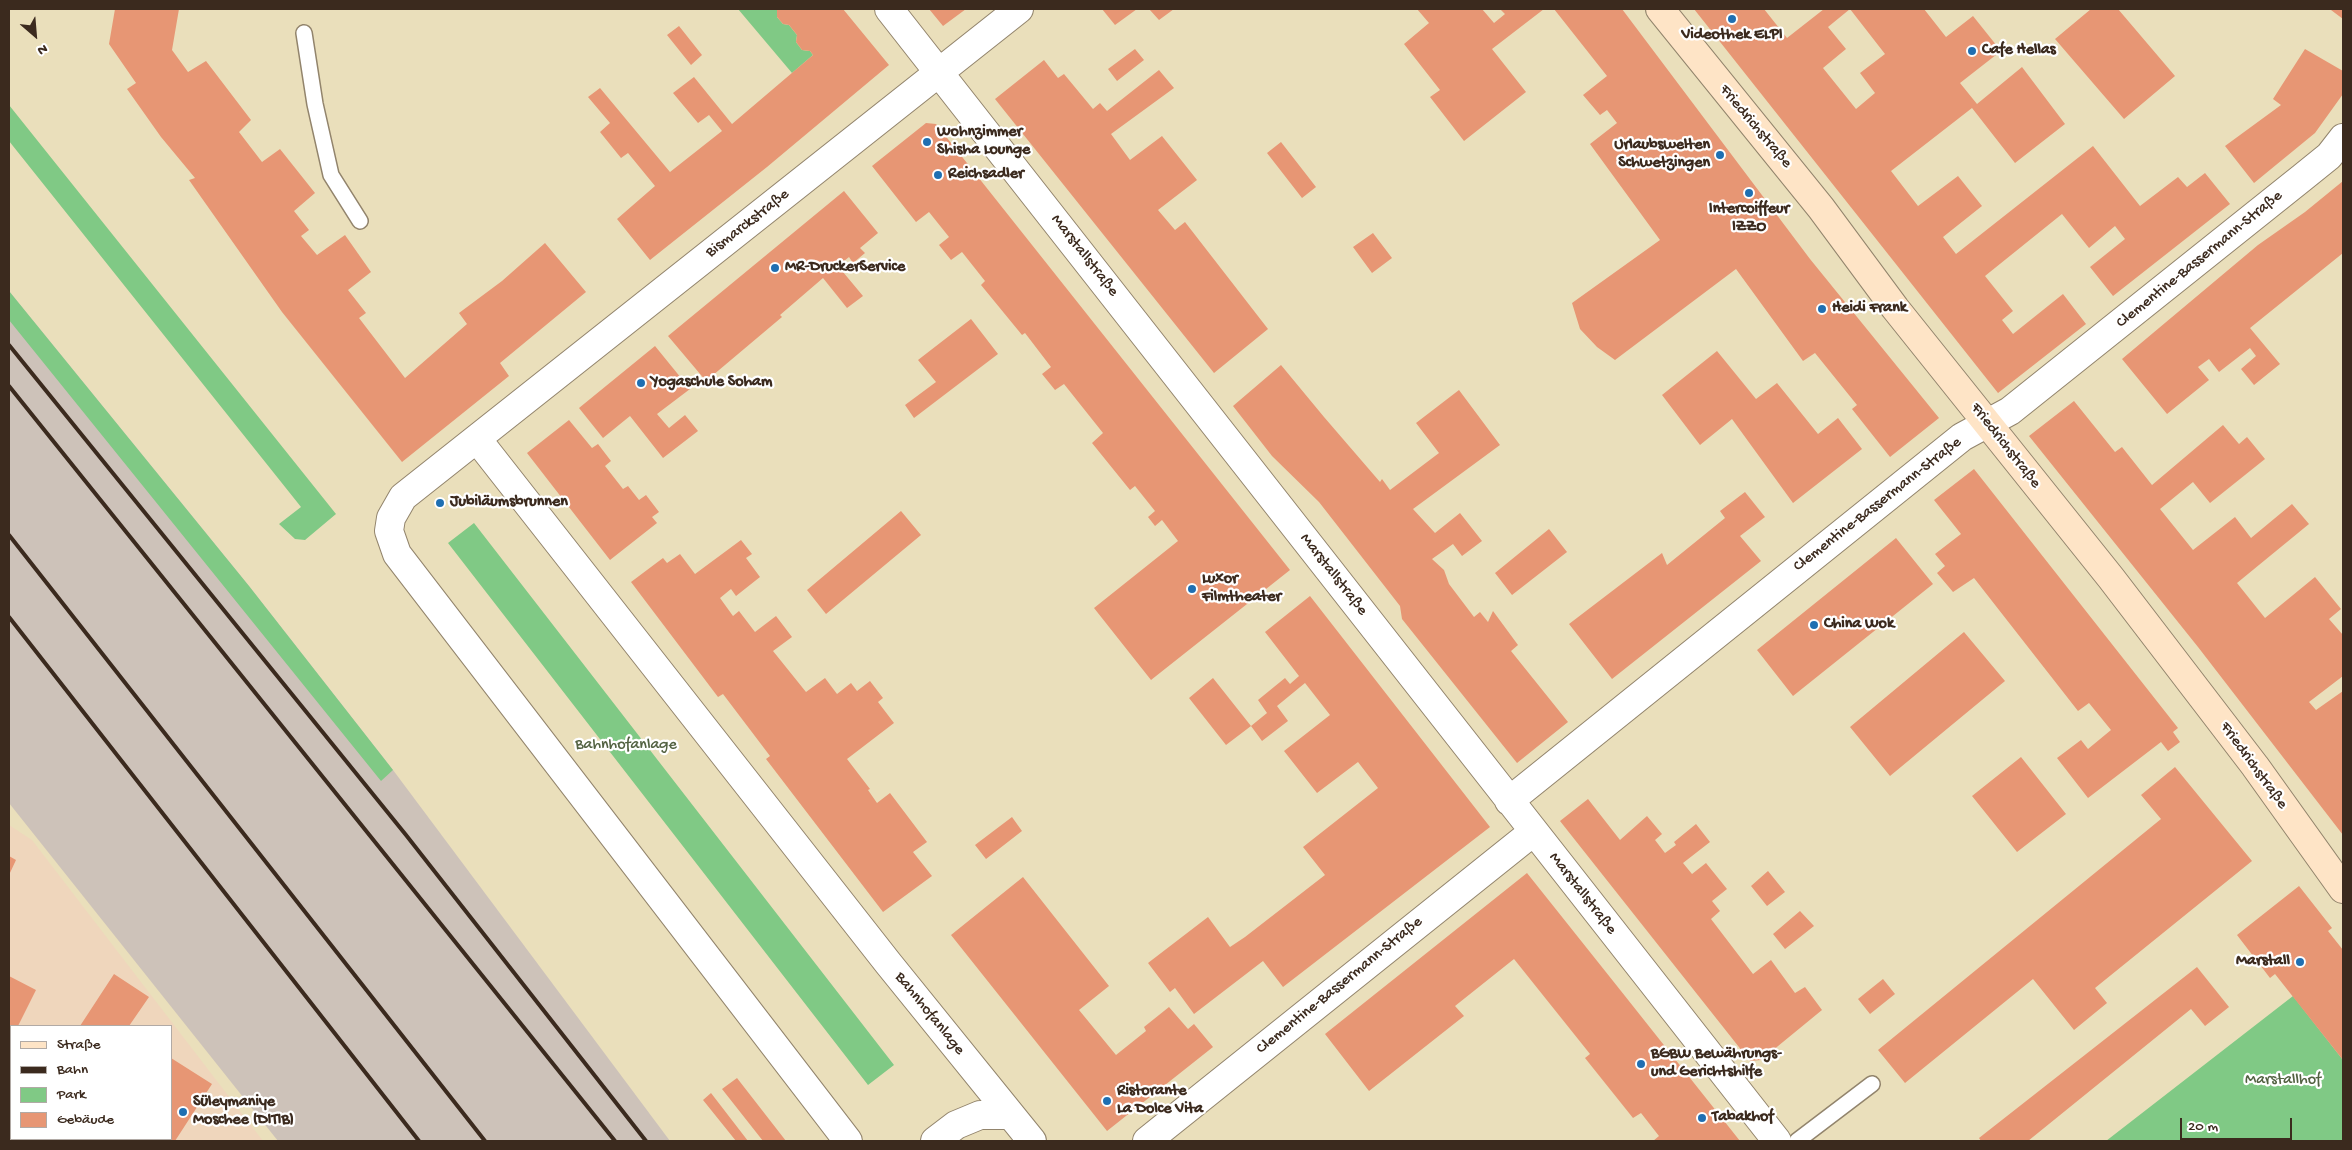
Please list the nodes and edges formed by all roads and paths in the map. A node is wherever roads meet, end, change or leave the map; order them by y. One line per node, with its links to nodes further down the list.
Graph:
1 (889, 9): 5 (street, Marstallstraße)
2 (1019, 9): 5 (street, Bismarckstraße)
3 (1660, 9): 8 (street, Friedrichstraße)
4 (304, 33): 7 (lane)
5 (939, 72): 9 (street, Bismarckstraße); 10 (street, Marstallstraße)
6 (2343, 138): 8 (street, Clementine-Bassermann-Straße)
7 (360, 220)
8 (1987, 424): 10 (street, Clementine-Bassermann-Straße); 12 (street, Friedrichstraße)
9 (477, 439): 14 (street, Bahnhofanlage); 15 (street)
10 (1509, 801): 11 (street, Marstallstraße)
11 (1532, 832): 18 (street, Clementine-Bassermann-Straße); 19 (street, Marstallstraße)
12 (2343, 888)
13 (1872, 1084): 20 (lane)
14 (1009, 1115): 16 (street); 17 (street, Bahnhofanlage)
15 (848, 1141)
16 (935, 1141)
17 (1032, 1141)
18 (1147, 1141)
19 (1777, 1141)
20 (1797, 1141)

